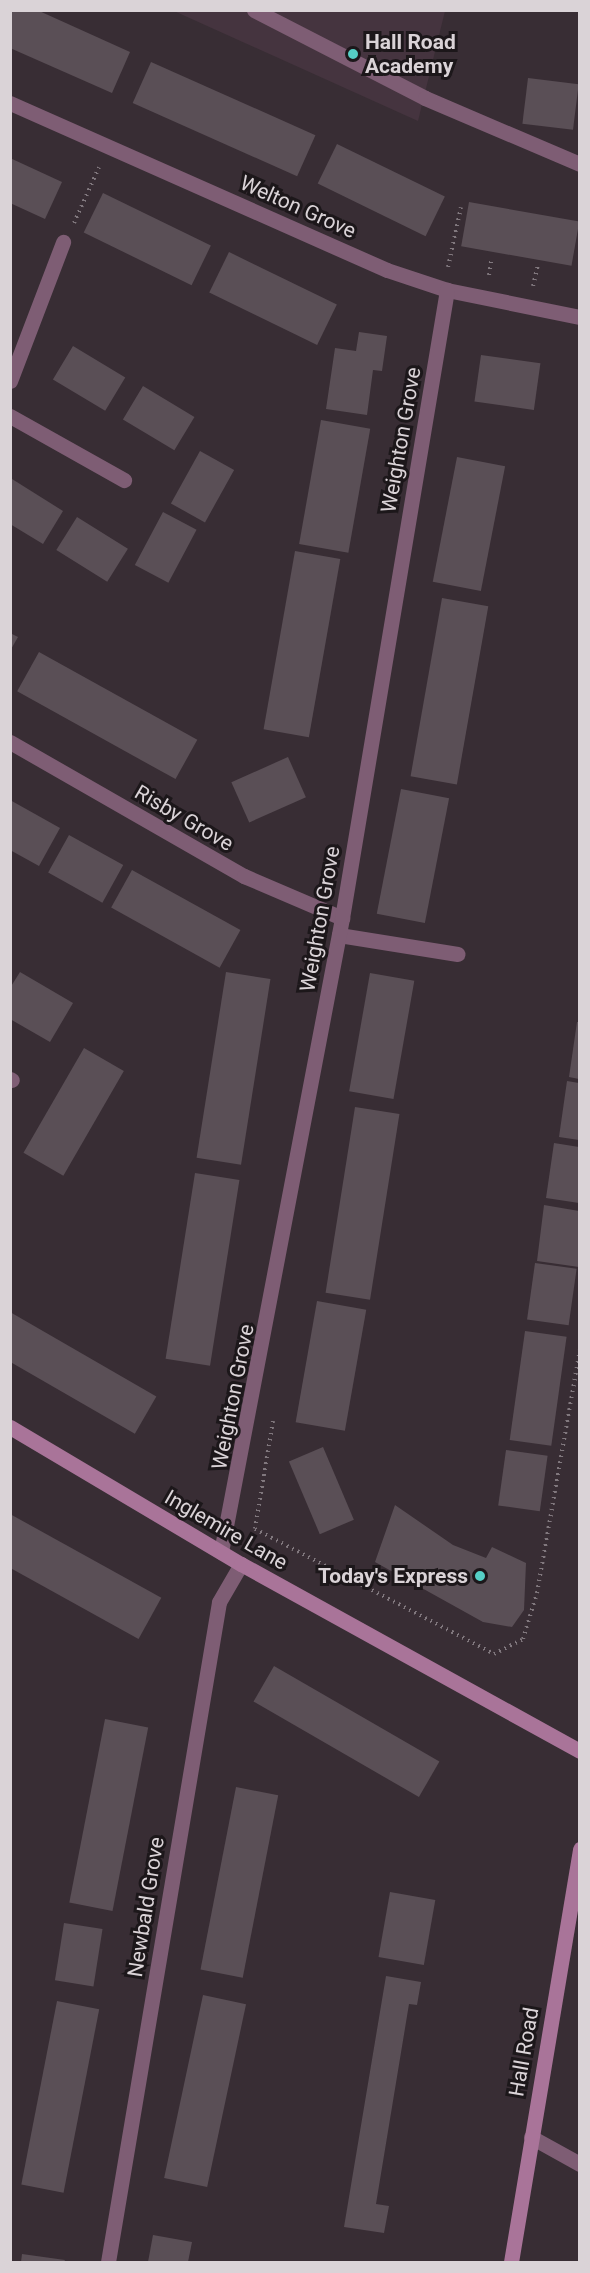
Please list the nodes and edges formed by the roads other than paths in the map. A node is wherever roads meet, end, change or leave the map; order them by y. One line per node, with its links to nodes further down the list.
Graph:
1 (254, 10): 3 (street)
2 (10, 103): 5 (street, Welton Grove)
3 (579, 164)
4 (63, 242): 7 (street)
5 (447, 290): 6 (street, Welton Grove); 11 (street, Weighton Grove)
6 (579, 317)
7 (10, 381)
8 (10, 416): 9 (street)
9 (124, 480)
10 (10, 742): 11 (street, Risby Grove)
11 (342, 918): 12 (street, Weighton Grove)
12 (339, 935): 13 (street); 15 (street, Weighton Grove)
13 (457, 954)
14 (10, 1427): 15 (street, Inglemire Lane)
15 (221, 1552): 16 (street, Inglemire Lane)
16 (241, 1564): 17 (street, Inglemire Lane); 21 (street, Newbald Grove)
17 (579, 1751)
18 (579, 1849): 19 (street, Hall Road)
19 (531, 2137): 20 (street); 22 (street, Hall Road)
20 (579, 2163)
21 (108, 2262)
22 (511, 2262)

